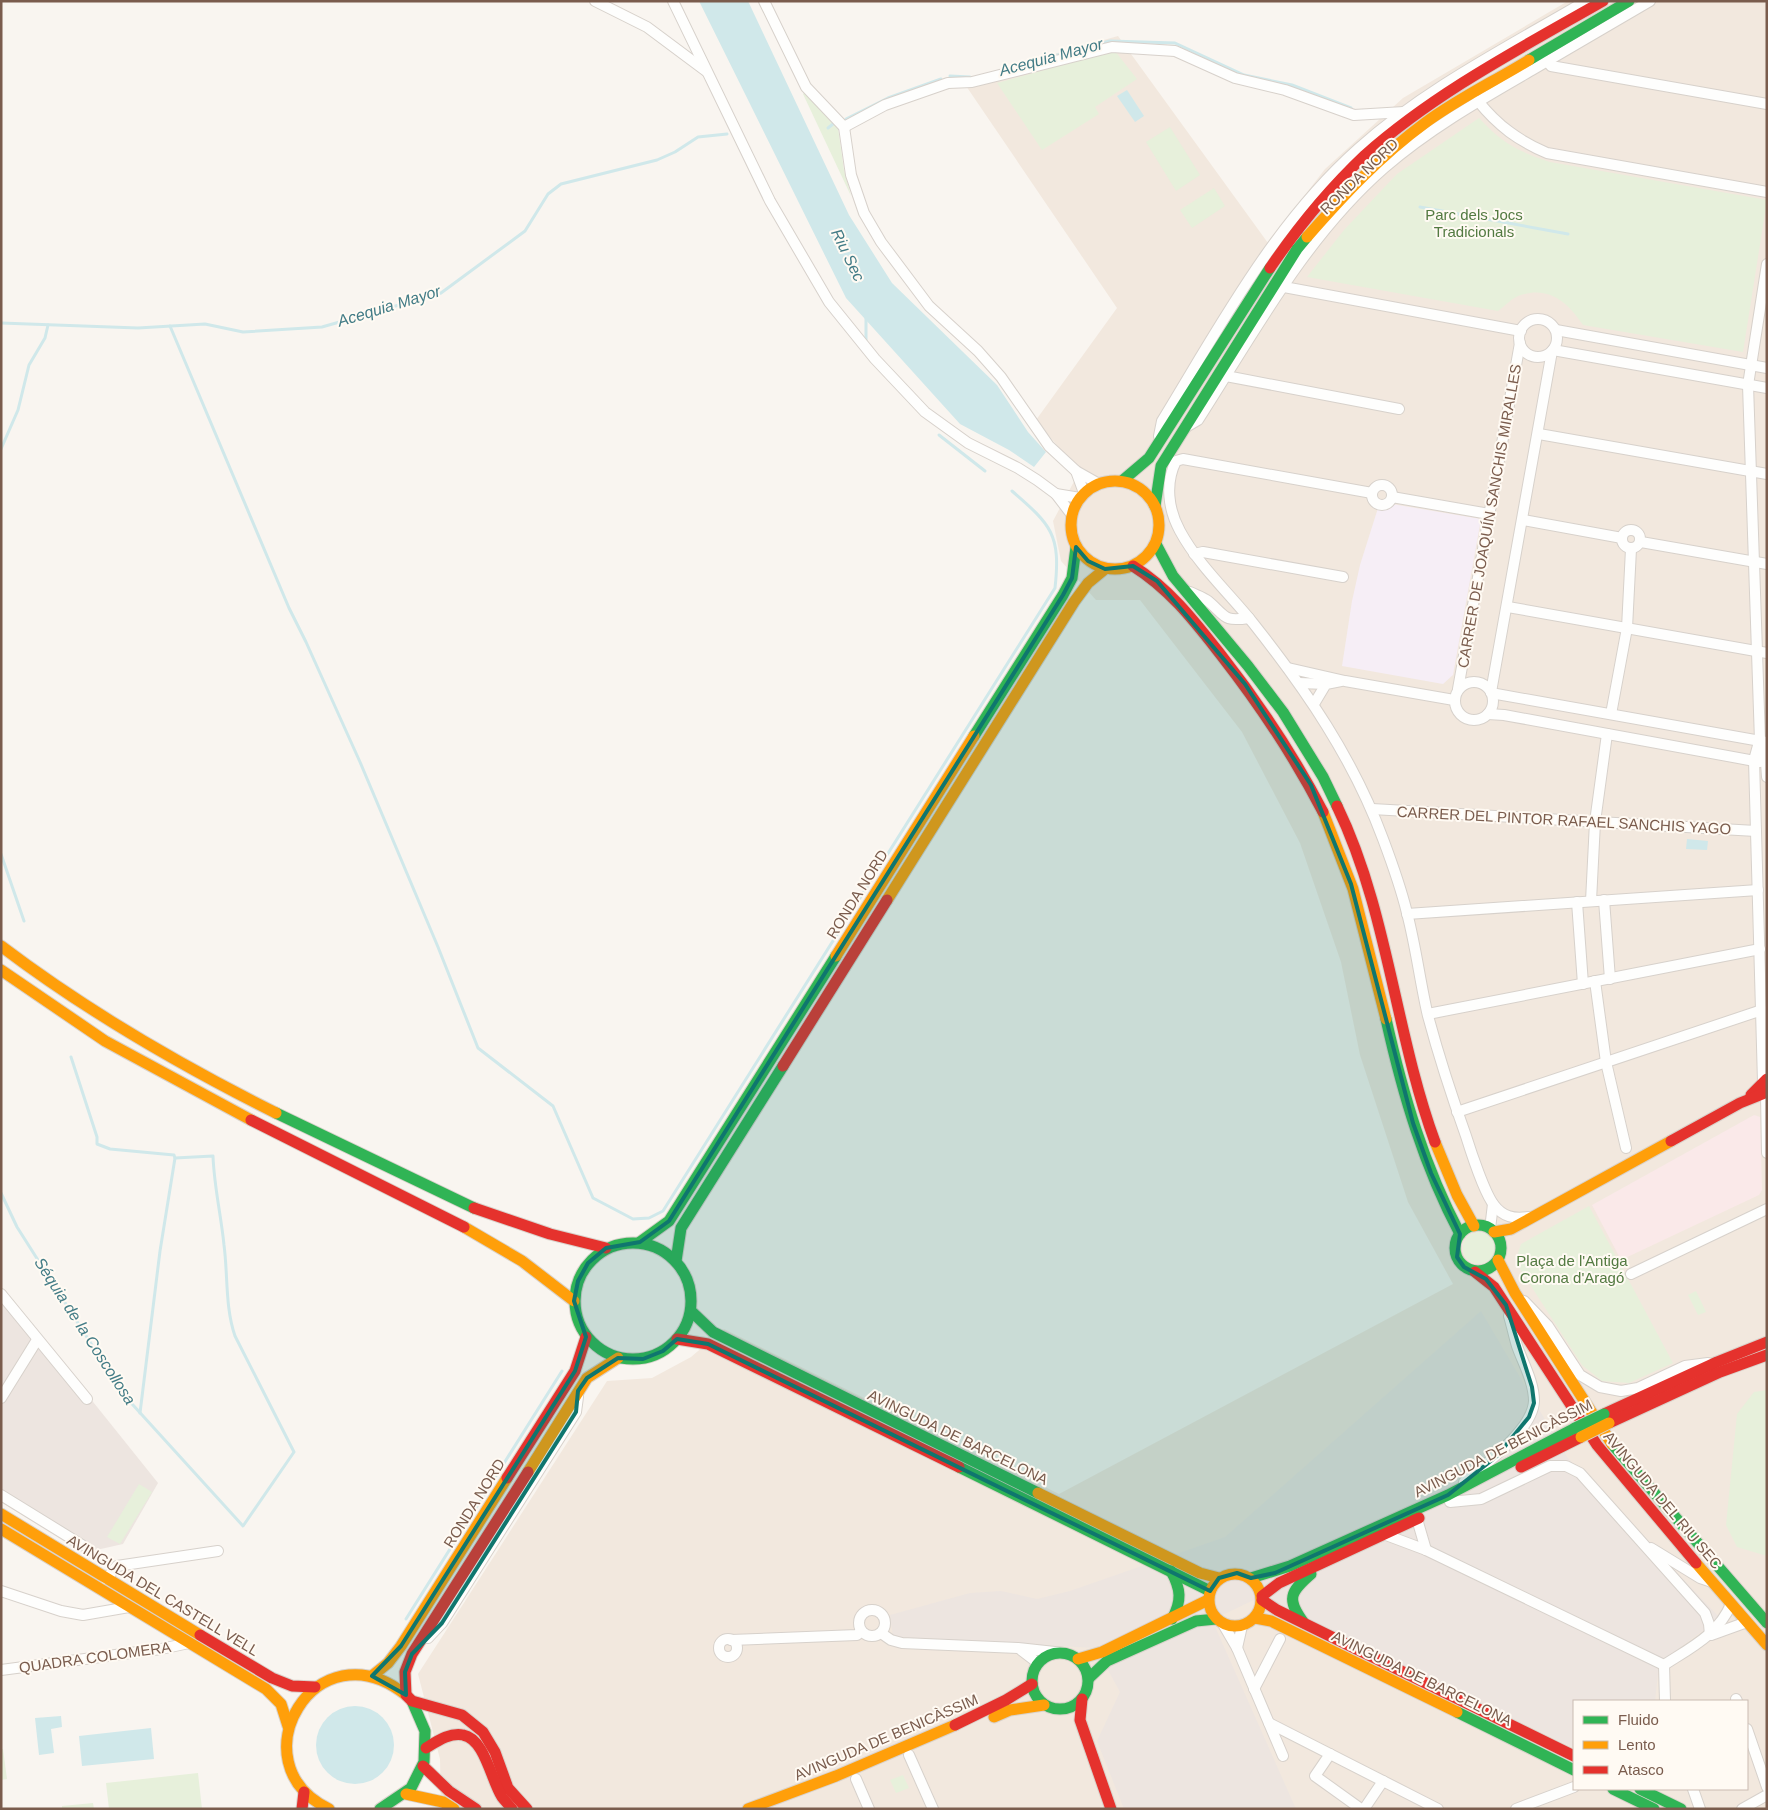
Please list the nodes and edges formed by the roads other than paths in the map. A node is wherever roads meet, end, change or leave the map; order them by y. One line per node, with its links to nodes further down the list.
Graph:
1 (594, 1): 9 (street)
2 (673, 1): 9 (street)
3 (764, 1): 13 (street)
4 (1586, 1): 12 (street, RONDA NORD)
5 (1603, 1): 29 (main road, RONDA NORD)
6 (1629, 1): 27 (main road, RONDA NORD)
7 (1650, 1): 8 (street, RONDA NORD)
8 (1547, 61): 10 (street, RONDA NORD); 11 (street)
9 (706, 71): 35 (street)
10 (1478, 101): 14 (street); 16 (street, RONDA NORD)
11 (1767, 104)
12 (1404, 112): 13 (street); 29 (street, RONDA NORD)
13 (844, 127): 30 (street)
14 (1767, 192)
15 (1767, 264): 21 (street)
16 (1284, 287): 18 (street); 23 (street, RONDA NORD)
17 (1556, 330): 18 (street); 20 (street); 21 (street)
18 (1521, 331): 19 (street)
19 (1520, 343): 20 (street); 38 (street, CARRER DE JOAQUÍN SANCHIS MIRALLES)
20 (1553, 351): 24 (street); 28 (street)
21 (1750, 365): 22 (street); 24 (street)
22 (1767, 368)
23 (1226, 376): 26 (street); 27 (street, RONDA NORD)
24 (1748, 384): 25 (street); 31 (street)
25 (1767, 388)
26 (1399, 409)
27 (1183, 429): 37 (main road, RONDA NORD)
28 (1539, 434): 31 (street); 40 (street)
29 (1157, 445): 33 (main road, RONDA NORD)
30 (1076, 471): 34 (street); 36 (street)
31 (1751, 472): 32 (street); 47 (street)
32 (1767, 474)
33 (1122, 481): 34 (main road); 37 (main road)
34 (1099, 484): 36 (main road)
35 (1056, 494): 36 (street); 39 (street)
36 (1082, 496): 39 (main road)
37 (1155, 506): 43 (main road)
38 (1489, 514): 46 (street); 62 (street, CARRER DE JOAQUÍN SANCHIS MIRALLES)
39 (1072, 515): 44 (main road)
40 (1523, 520): 41 (street); 53 (street)
41 (1622, 538): 42 (street); 45 (street)
42 (1641, 542): 45 (street); 47 (street)
43 (1156, 544): 49 (main road); 52 (main road)
44 (1076, 547): 50 (main road); 102 (main road, RONDA NORD)
45 (1631, 549): 55 (street)
46 (1194, 554): 51 (street); 54 (street)
47 (1754, 562): 48 (street); 56 (street)
48 (1767, 564)
49 (1133, 566): 50 (main road); 101 (main road)
50 (1105, 569): 106 (main road, RONDA NORD)
51 (1343, 576)
52 (1185, 590): 54 (street); 99 (main road)
53 (1508, 607): 55 (street); 63 (street)
54 (1249, 618): 57 (street)
55 (1627, 628): 56 (street); 67 (street)
56 (1762, 652): 69 (street)
57 (1288, 668): 58 (street); 60 (street)
58 (1314, 674): 59 (street); 60 (street)
59 (1345, 681): 61 (street); 64 (street)
60 (1299, 683): 61 (street); 65 (street)
61 (1326, 684): 65 (street)
62 (1458, 689): 63 (street); 64 (street)
63 (1491, 692): 66 (street); 67 (street)
64 (1454, 700): 66 (street)
65 (1314, 704): 73 (street)
66 (1488, 714): 68 (street)
67 (1611, 714): 69 (street)
68 (1607, 734): 70 (street); 74 (street)
69 (1763, 742): 70 (street); 71 (street)
70 (1754, 760): 71 (street); 75 (street)
71 (1766, 763): 72 (street)
72 (1767, 777)
73 (1372, 810): 74 (street, CARRER DEL PINTOR RAFAEL SANCHIS YAGO); 80 (street)
74 (1595, 822): 75 (street, CARRER DEL PINTOR RAFAEL SANCHIS YAGO); 78 (street)
75 (1756, 831): 76 (street)
76 (1758, 890): 77 (street); 82 (street)
77 (1604, 900): 78 (street); 84 (street)
78 (1591, 901): 79 (street)
79 (1577, 902): 80 (street); 86 (street)
80 (1407, 914): 88 (street)
81 (1, 946): 104 (main road)
82 (1760, 949): 84 (street); 87 (street)
83 (1, 970): 111 (main road)
84 (1610, 979): 85 (street)
85 (1595, 981): 86 (street); 89 (street)
86 (1583, 984): 88 (street)
87 (1762, 1010): 89 (street); 90 (street)
88 (1428, 1014): 92 (street)
89 (1606, 1062): 92 (street); 94 (street)
90 (1765, 1088): 91 (main road); 93 (street)
91 (1740, 1103): 93 (street); 98 (main road)
92 (1457, 1112): 96 (street)
93 (1766, 1117): 95 (street)
94 (1626, 1148)
95 (1767, 1153)
96 (1493, 1204): 98 (street); 99 (street)
97 (1767, 1209): 108 (street)
98 (1534, 1217): 100 (main road)
99 (1485, 1228): 100 (main road); 101 (main road); 103 (main road)
100 (1511, 1229): 103 (main road)
101 (1460, 1234): 107 (main road)
102 (640, 1242): 104 (main road); 106 (main road)
103 (1501, 1246): 105 (main road)
104 (606, 1248): 111 (main road)
105 (1498, 1260): 107 (main road); 109 (main road, AVINGUDA DEL RIU SEC)
106 (676, 1261): 113 (main road)
107 (1475, 1272): 112 (main road, AVINGUDA DEL RIU SEC)
108 (1632, 1274)
109 (1515, 1293): 120 (street); 151 (main road, AVINGUDA DEL RIU SEC)
110 (1, 1294): 116 (street)
111 (574, 1301): 114 (main road)
112 (1506, 1305): 125 (street); 141 (main road, AVINGUDA DEL RIU SEC)
113 (690, 1311): 115 (main road); 138 (main road, AVINGUDA DE BARCELONA)
114 (586, 1337): 119 (main road); 168 (main road, RONDA NORD)
115 (677, 1339): 119 (main road); 137 (main road, AVINGUDA DE BARCELONA)
116 (37, 1340): 121 (street); 122 (street)
117 (1767, 1342): 120 (main road, AVINGUDA DE BENICÀSSIM)
118 (1767, 1355): 123 (main road, AVINGUDA DE BENICÀSSIM)
119 (618, 1358): 173 (main road, RONDA NORD)
120 (1717, 1362): 123 (main road, AVINGUDA DE BENICÀSSIM)
121 (1, 1398)
122 (87, 1399)
123 (1606, 1419): 125 (main road, AVINGUDA DE BENICÀSSIM, bridge)
124 (1, 1495): 128 (street, AVINGUDA DEL CASTELL VELL)
125 (1449, 1499): 127 (main road, AVINGUDA DE BENICÀSSIM); 132 (street, AVINGUDA DE BENICÀSSIM); 139 (main road, AVINGUDA DE BENICÀSSIM)
126 (1, 1514): 131 (main road, AVINGUDA DEL CASTELL VELL)
127 (1418, 1519): 130 (main road, AVINGUDA DE BENICÀSSIM); 134 (street)
128 (53, 1527): 131 (street); 133 (street, AVINGUDA DEL CASTELL VELL)
129 (1, 1529): 146 (main road, AVINGUDA DEL CASTELL VELL)
130 (1386, 1534): 134 (street); 136 (main road, AVINGUDA DE BENICÀSSIM)
131 (44, 1541): 140 (main road, AVINGUDA DEL CASTELL VELL)
132 (1640, 1541): 141 (street); 156 (street)
133 (82, 1545)
134 (1426, 1550): 166 (street)
135 (218, 1551): 140 (street)
136 (1316, 1568): 144 (main road, AVINGUDA DE BENICÀSSIM); 152 (main road)
137 (1171, 1571): 143 (main road, AVINGUDA DE BARCELONA); 148 (main road)
138 (1219, 1578): 139 (main road); 143 (main road)
139 (1251, 1578): 144 (main road)
140 (106, 1579): 171 (main road, AVINGUDA DEL CASTELL VELL)
141 (1712, 1582): 145 (main road, AVINGUDA DEL RIU SEC)
142 (1, 1591): 146 (street)
143 (1209, 1596): 148 (main road); 149 (main road)
144 (1262, 1598): 147 (main road); 152 (main road, AVINGUDA DE BARCELONA)
145 (1731, 1604): 150 (main road, AVINGUDA DEL RIU SEC); 156 (street)
146 (129, 1607): 158 (main road, AVINGUDA DEL CASTELL VELL)
147 (1255, 1618): 153 (main road); 188 (main road, AVINGUDA DE BARCELONA)
148 (1172, 1619): 164 (main road)
149 (1220, 1621): 153 (main road); 162 (street); 169 (main road)
150 (1747, 1622): 156 (street); 160 (main road, AVINGUDA DEL RIU SEC)
151 (1767, 1623)
152 (1305, 1624): 186 (main road, AVINGUDA DE BARCELONA)
153 (1242, 1626): 162 (street)
154 (862, 1631): 155 (street); 155 (street); 159 (street)
155 (882, 1633): 161 (street)
156 (1710, 1635): 166 (street)
157 (1280, 1639): 172 (street)
158 (189, 1643): 167 (street, QUADRA COLOMERA); 180 (main road, AVINGUDA DEL CASTELL VELL)
159 (734, 1644)
160 (1767, 1645)
161 (1018, 1648): 163 (street); 165 (street)
162 (1237, 1648): 172 (street)
163 (1064, 1653): 164 (main road); 165 (main road)
164 (1078, 1659): 169 (main road)
165 (1038, 1664): 170 (main road)
166 (1664, 1665): 175 (street)
167 (1, 1670)
168 (372, 1676): 171 (main road); 173 (main road)
169 (1089, 1678): 174 (main road)
170 (1032, 1684): 176 (main road); 206 (main road, AVINGUDA DE BENICÀSSIM)
171 (315, 1687): 180 (main road)
172 (1254, 1690): 179 (street)
173 (409, 1698): 182 (main road); 205 (main road)
174 (1082, 1699): 177 (main road); 178 (main road)
175 (1665, 1700)
176 (1044, 1705): 177 (main road); 184 (main road, AVINGUDA DE BENICÀSSIM)
177 (1063, 1710): 178 (main road)
178 (1080, 1720): 210 (main road)
179 (1269, 1723): 183 (street); 185 (street)
180 (288, 1726): 196 (main road)
181 (1748, 1732): 191 (street)
182 (426, 1748): 187 (main road); 204 (main road)
183 (1330, 1754): 190 (street); 211 (street)
184 (909, 1755): 189 (main road, AVINGUDA DE BENICÀSSIM); 209 (street)
185 (1283, 1756)
186 (1573, 1756)
187 (423, 1766): 197 (main road); 203 (main road)
188 (1571, 1768): 192 (street)
189 (856, 1779): 207 (main road, AVINGUDA DE BENICÀSSIM); 208 (street)
190 (1383, 1781): 211 (street); 212 (street)
191 (1767, 1787)
192 (1569, 1788): 213 (street)
193 (1615, 1790): 214 (main road)
194 (1642, 1790): 215 (main road)
195 (1692, 1790): 216 (street)
196 (304, 1792): 199 (main road); 200 (main road)
197 (406, 1794): 201 (main road); 202 (main road)
198 (1767, 1795): 217 (street)
199 (302, 1809)
200 (329, 1809)
201 (380, 1809)
202 (454, 1809)
203 (476, 1809)
204 (512, 1809)
205 (527, 1809)
206 (748, 1809)
207 (777, 1809)
208 (869, 1809)
209 (933, 1809)
210 (1111, 1809)
211 (1363, 1809)
212 (1438, 1809)
213 (1516, 1809)
214 (1654, 1809)
215 (1681, 1809)
216 (1700, 1809)
217 (1742, 1809)

